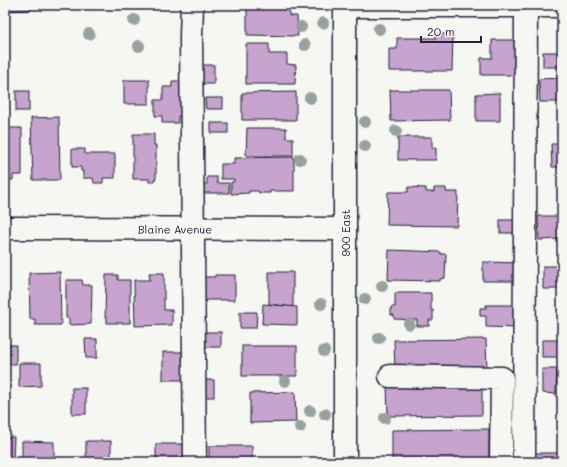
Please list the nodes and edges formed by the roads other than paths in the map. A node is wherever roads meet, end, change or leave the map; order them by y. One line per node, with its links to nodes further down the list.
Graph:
1 (192, 5): 6 (street)
2 (346, 5): 3 (street); 7 (street, 900 East)
3 (526, 6): 4 (street); 12 (street)
4 (562, 6)
5 (5, 228): 6 (street, Blaine Avenue)
6 (193, 229): 7 (street, Blaine Avenue); 9 (street)
7 (345, 229): 10 (street, 900 East)
8 (390, 376): 11 (street)
9 (195, 462)
10 (345, 462)
11 (501, 462)
12 (524, 462)

